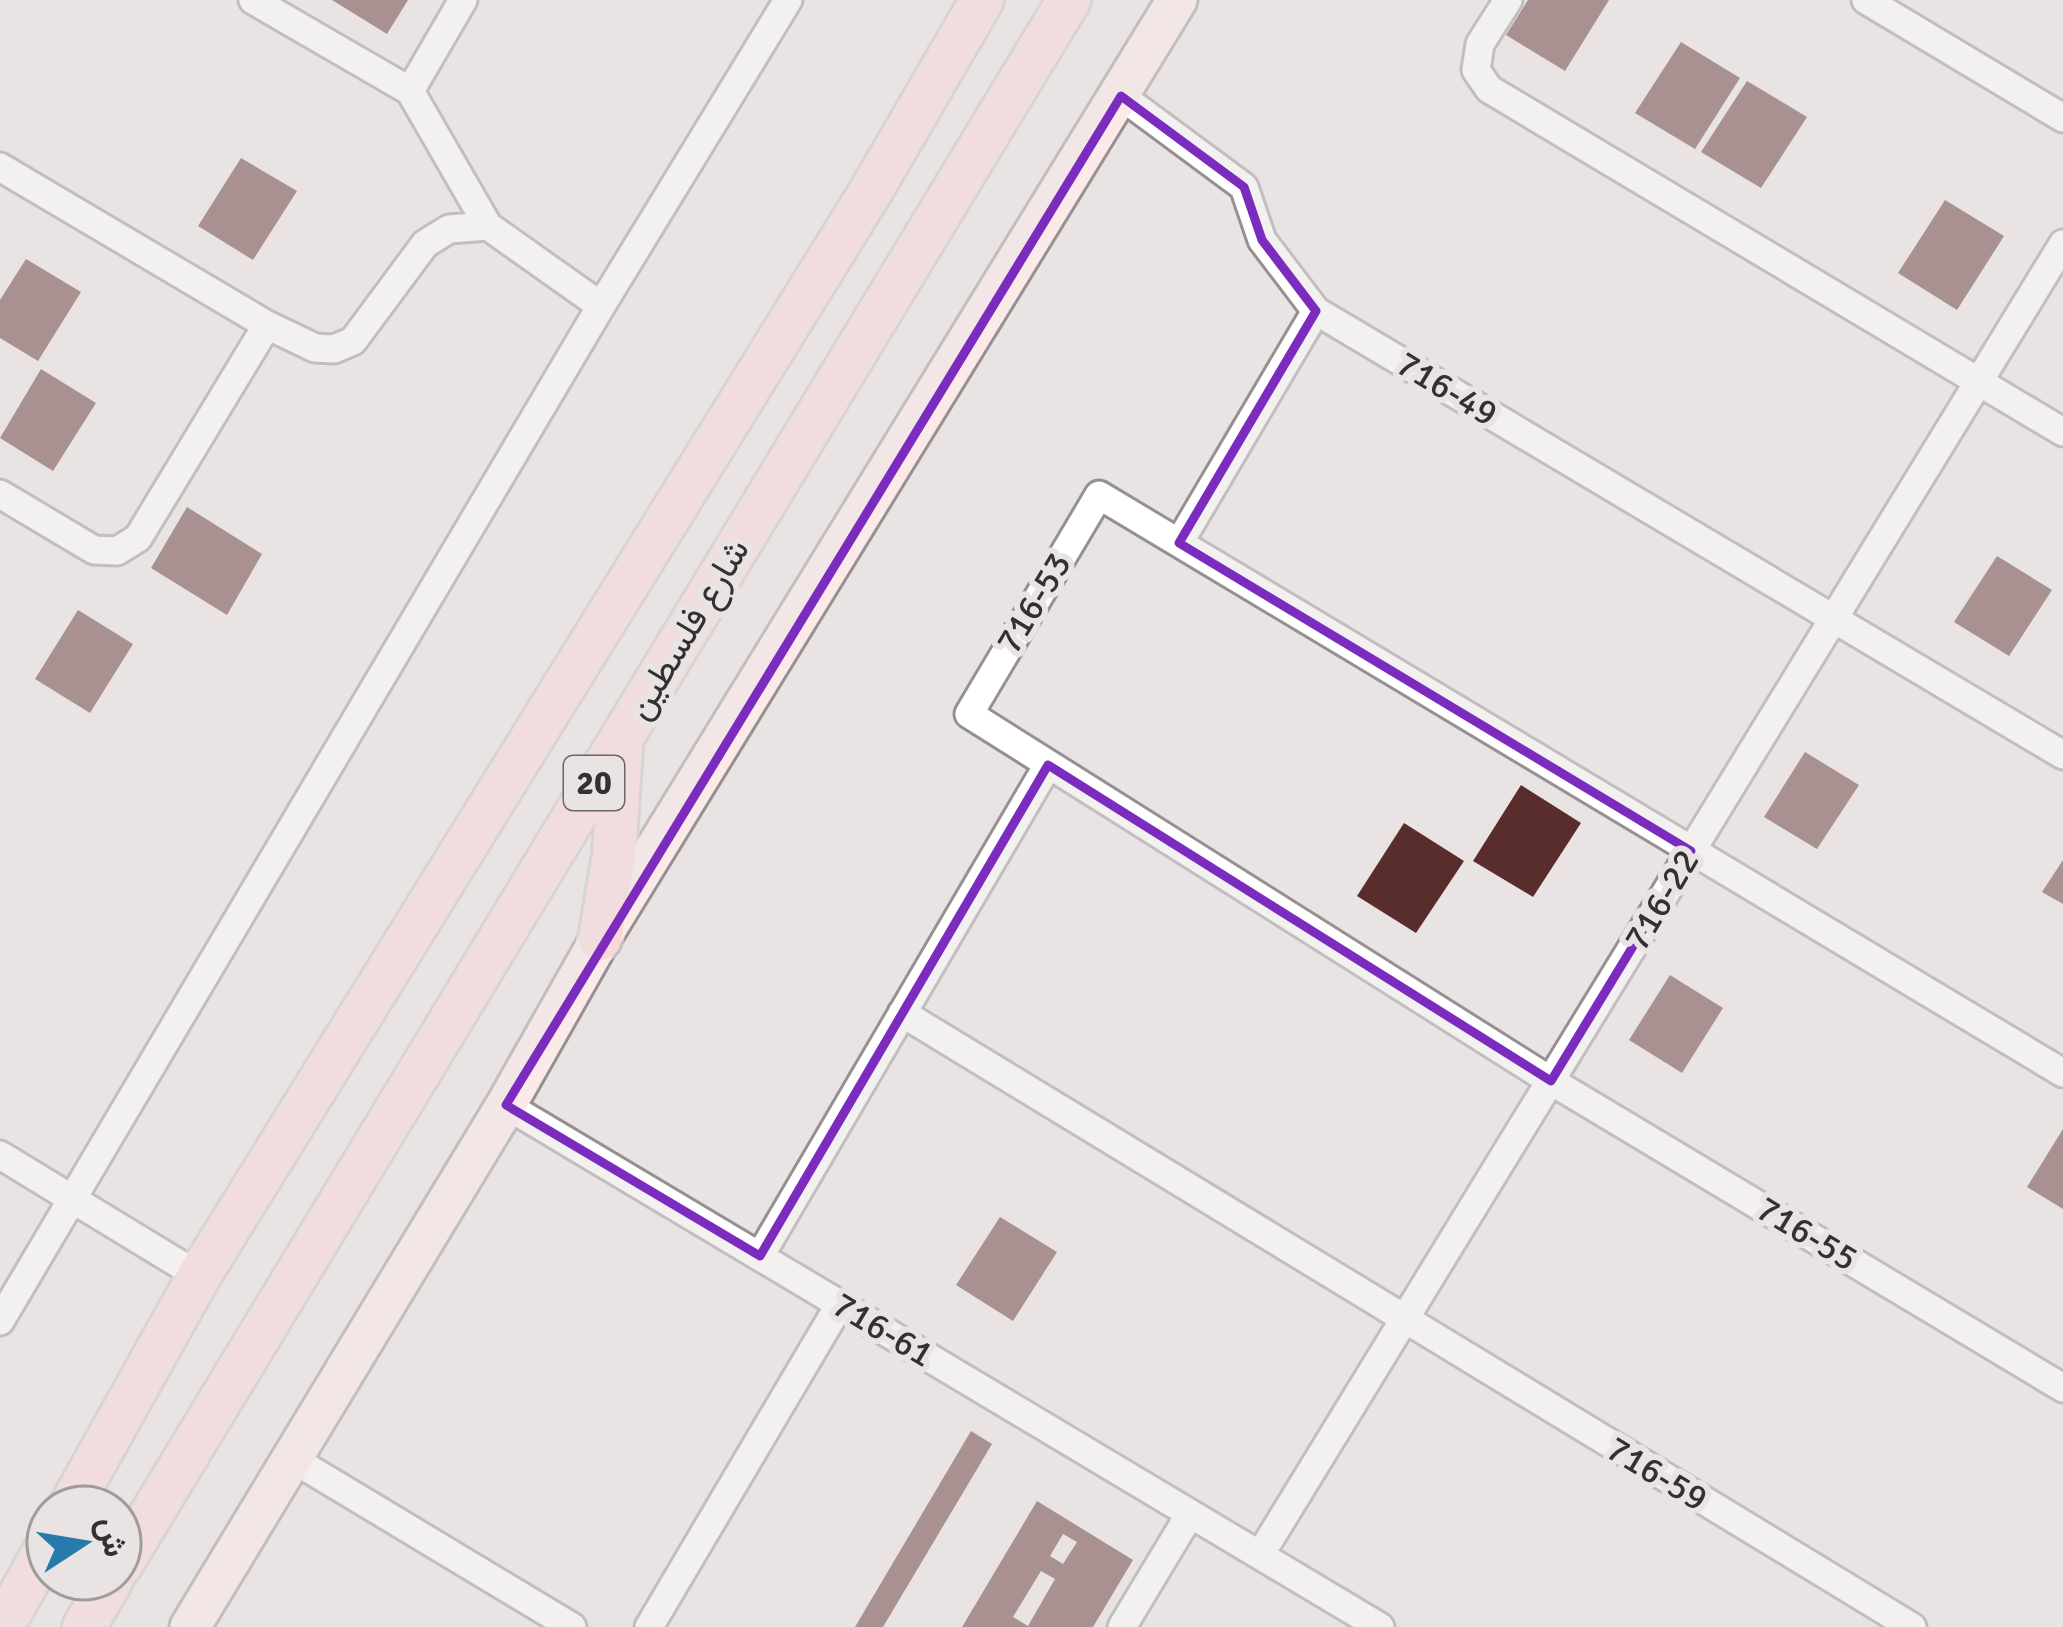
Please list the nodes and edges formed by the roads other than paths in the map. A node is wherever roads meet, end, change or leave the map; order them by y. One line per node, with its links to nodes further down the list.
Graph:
1 (253, 0): 9 (street)
2 (464, 0): 9 (street)
3 (788, 0): 19 (street)
4 (982, 0): 12 (main road, شارع فلسطين / 20)
5 (1069, 0): 13 (main road, شارع فلسطين / 20)
6 (1177, 0): 10 (street)
7 (1508, 0): 22 (street)
8 (1866, 0): 11 (street)
9 (410, 91): 16 (street)
10 (1120, 96): 20 (street, 716-49); 31 (street)
11 (2063, 118)
12 (909, 124): 13 (main road); 15 (main road, شارع فلسطين / 20)
13 (973, 163): 17 (main road, شارع فلسطين / 20)
14 (0, 166): 21 (street)
15 (871, 191): 17 (main road); 39 (main road, شارع فلسطين / 20)
16 (488, 226): 19 (street); 21 (street)
17 (928, 232): 27 (main road, شارع فلسطين / 20)
18 (2063, 244): 22 (street, 716-22)
19 (601, 306): 37 (street)
20 (1316, 311): 25 (street); 26 (street, 716-49)
21 (267, 325): 24 (street)
22 (1979, 380): 23 (street); 26 (street, 716-22)
23 (2063, 432)
24 (0, 494)
25 (1179, 543): 29 (street, 716-53); 30 (street, 716-53)
26 (1834, 619): 28 (street, 716-49); 30 (street, 716-22)
27 (621, 739): 31 (main road); 47 (main road, شارع فلسطين / 20)
28 (2063, 755)
29 (1048, 765): 32 (street); 34 (street, 716-53)
30 (1691, 851): 33 (street); 34 (street, 716-22)
31 (600, 939): 35 (street)
32 (902, 1013): 38 (street); 42 (street, 716-59)
33 (2063, 1073)
34 (1551, 1081): 42 (street, 716-22); 43 (street, 716-55)
35 (506, 1105): 38 (street, 716-61); 44 (street)
36 (0, 1155): 37 (street)
37 (73, 1199): 39 (street); 41 (street)
38 (760, 1256): 40 (street, 716-61)
39 (199, 1276): 45 (main road, شارع فلسطين / 20)
40 (839, 1304): 46 (street, 716-61); 53 (street)
41 (0, 1321)
42 (1403, 1321): 48 (street, 716-22); 56 (street, 716-59)
43 (2063, 1388)
44 (291, 1458): 51 (street); 52 (street)
45 (83, 1483)
46 (1190, 1514): 48 (street, 716-61); 54 (street)
47 (144, 1527)
48 (1260, 1555): 55 (street)
49 (24, 1588): 50 (main road)
50 (2, 1627)
51 (190, 1627)
52 (572, 1627)
53 (649, 1627)
54 (1122, 1627)
55 (1380, 1627)
56 (1912, 1627)

